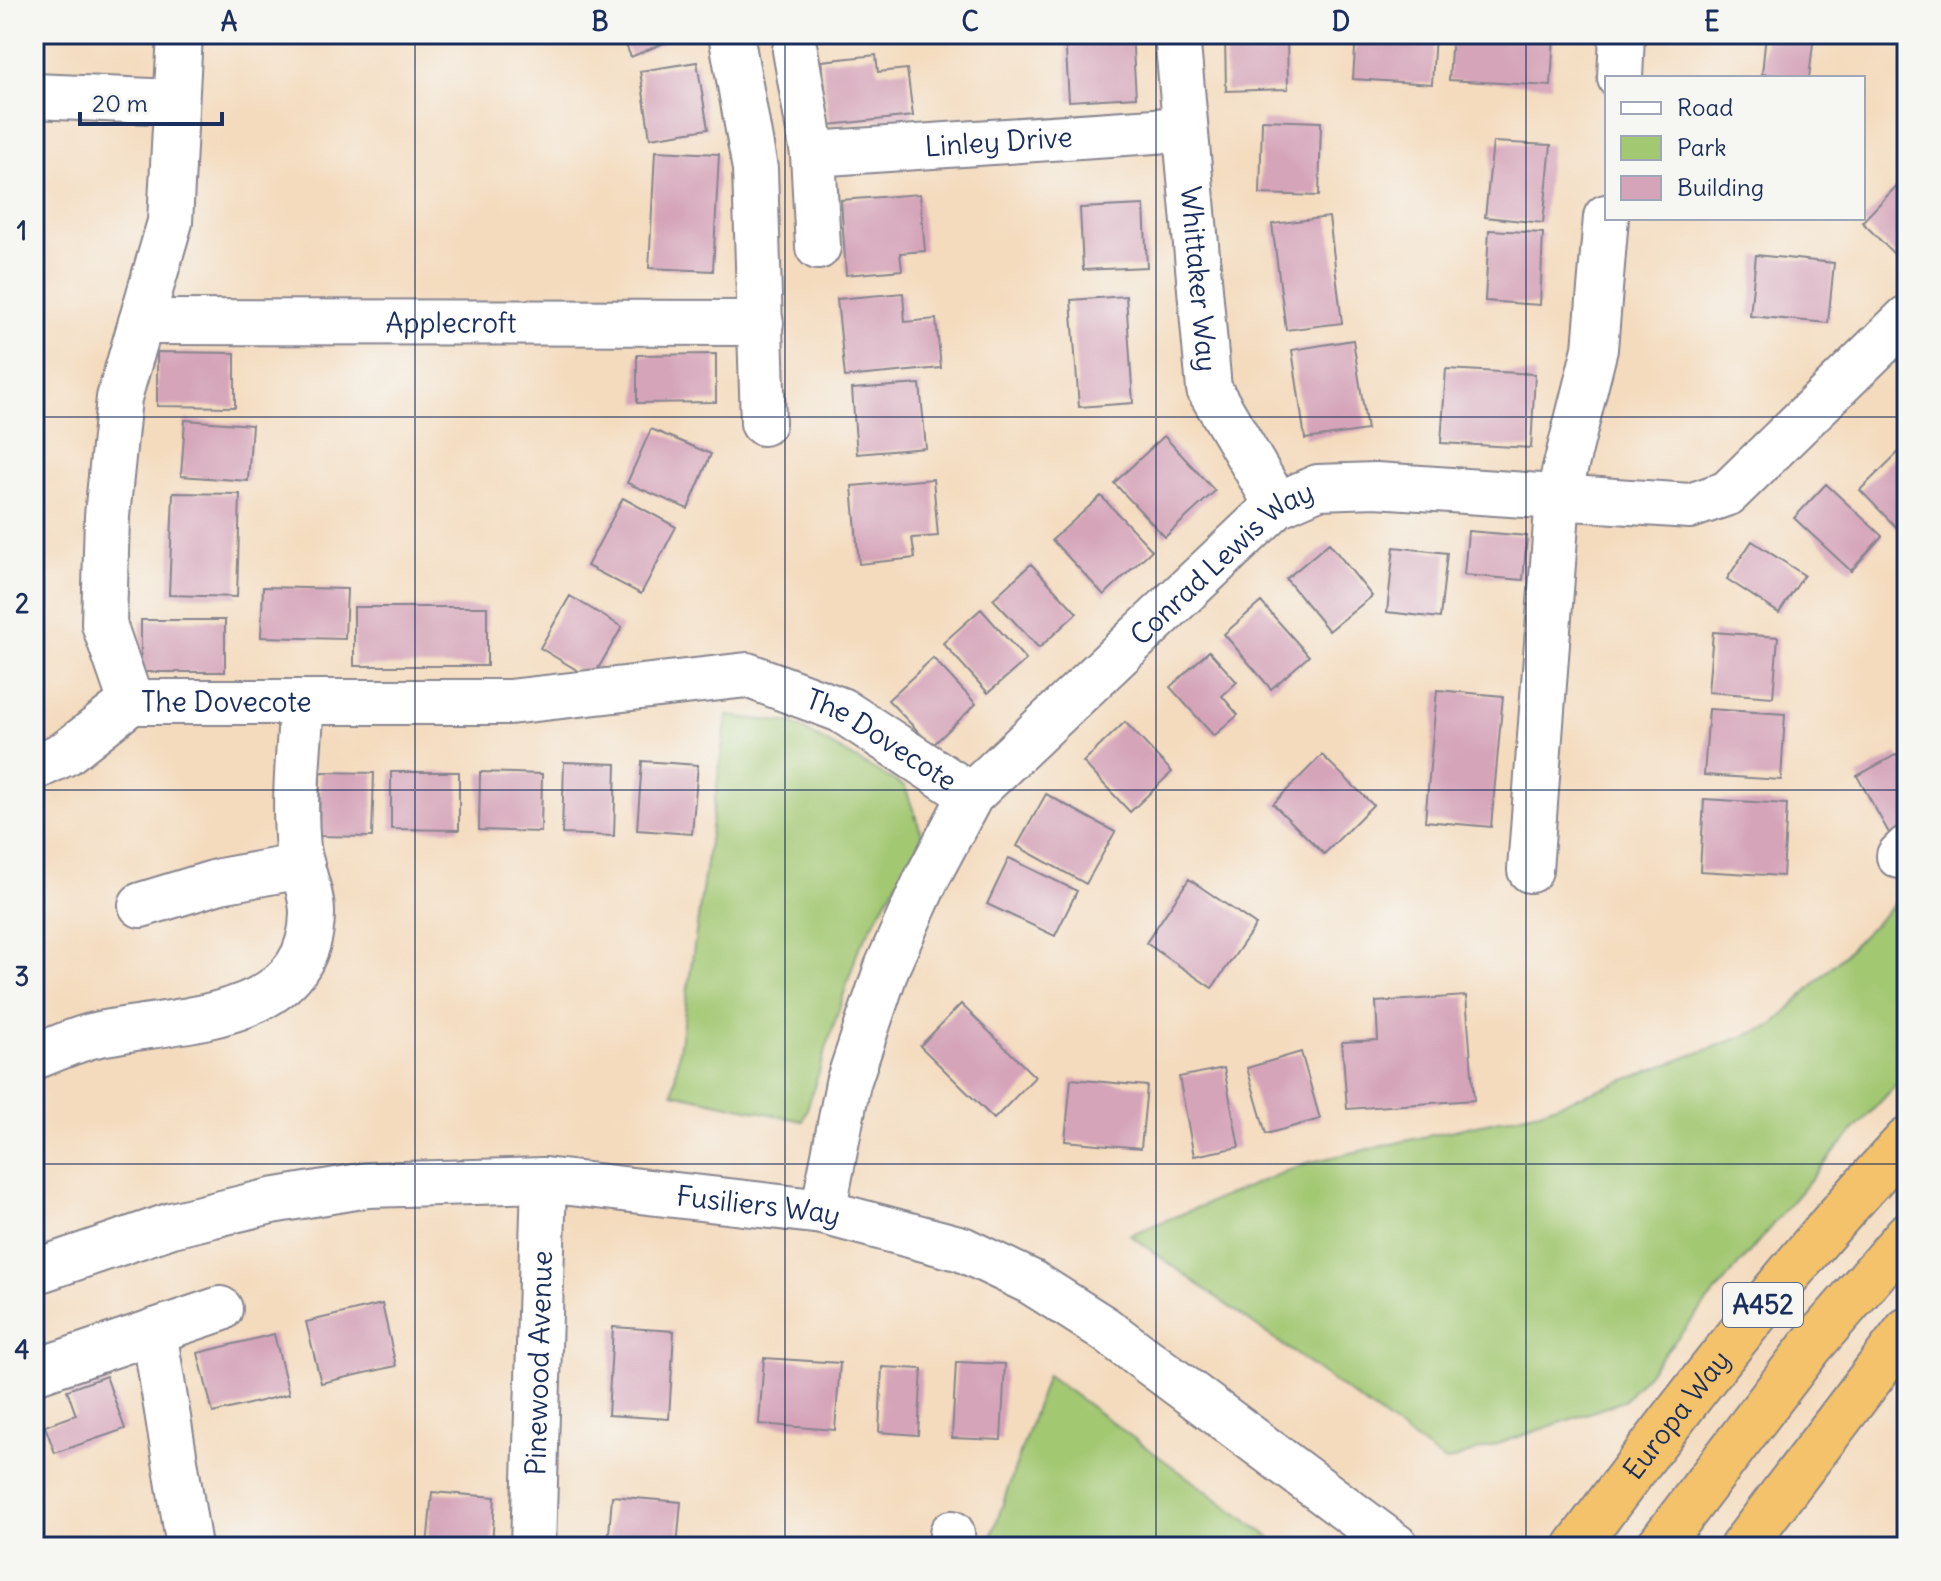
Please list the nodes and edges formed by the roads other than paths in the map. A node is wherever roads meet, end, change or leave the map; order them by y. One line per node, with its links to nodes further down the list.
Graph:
1 (180, 34): 8 (street, The Dovecote)
2 (731, 34): 15 (street)
3 (1177, 34): 9 (street, Whittaker Way)
4 (1622, 34): 6 (street)
5 (795, 50): 10 (street)
6 (1620, 76)
7 (34, 96): 8 (street)
8 (175, 102): 14 (street, The Dovecote)
9 (1184, 129): 10 (street, Linley Drive); 18 (street, Whittaker Way)
10 (813, 154): 12 (street)
11 (1606, 220): 17 (street)
12 (818, 247)
13 (1907, 318): 17 (street, Conrad Lewis Way)
14 (141, 322): 15 (street, Applecroft); 19 (street, The Dovecote)
15 (761, 323): 16 (street)
16 (763, 423)
17 (1558, 497): 18 (street, Conrad Lewis Way); 24 (street)
18 (1277, 505): 22 (street, Conrad Lewis Way)
19 (131, 702): 20 (street, The Dovecote); 21 (street)
20 (302, 702): 22 (street, The Dovecote); 23 (street)
21 (34, 768)
22 (971, 795): 29 (street, Conrad Lewis Way)
23 (302, 866): 25 (street); 26 (street)
24 (1530, 870)
25 (141, 905)
26 (34, 1057)
27 (1907, 1140): 39 (highway, Europa Way / A452)
28 (544, 1180): 29 (street, Fusiliers Way); 31 (street, Fusiliers Way); 37 (street, Pinewood Avenue)
29 (823, 1212): 38 (street, Fusiliers Way)
30 (1907, 1235): 40 (highway)
31 (34, 1272)
32 (220, 1309): 34 (street)
33 (1907, 1330): 41 (highway)
34 (136, 1336): 35 (street); 36 (street)
35 (34, 1372)
36 (189, 1547)
37 (533, 1547)
38 (1397, 1547)
39 (1576, 1547)
40 (1658, 1547)
41 (1742, 1547)

